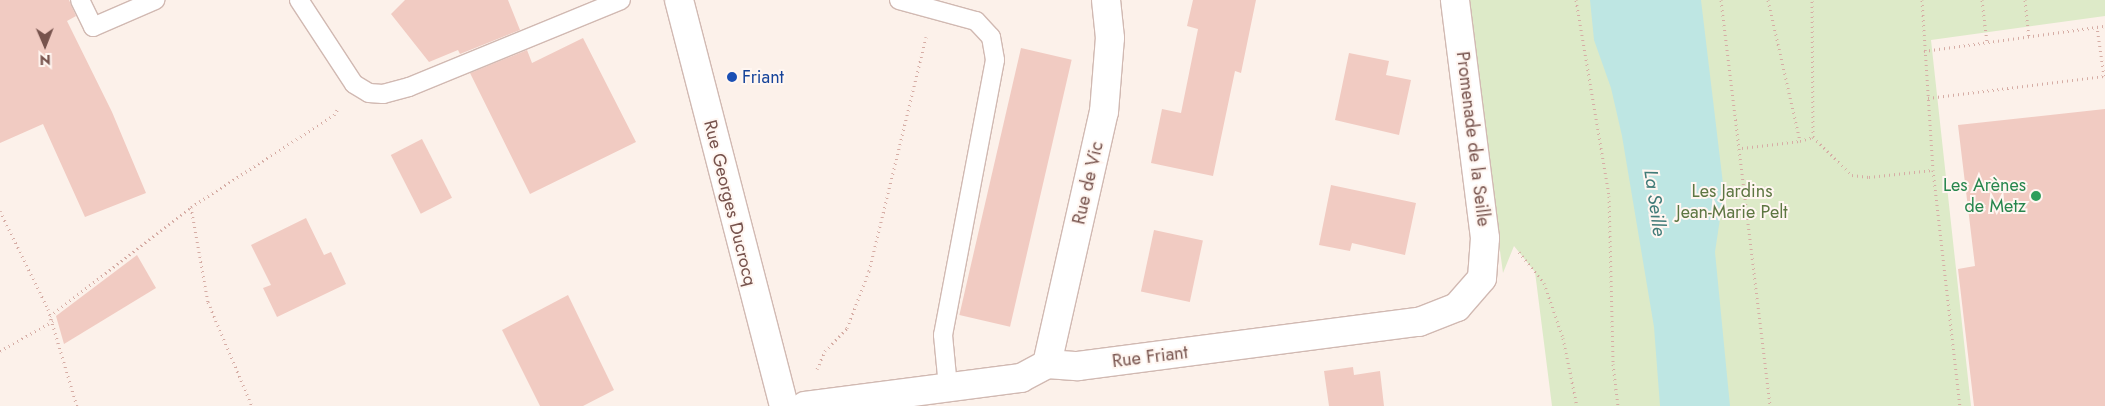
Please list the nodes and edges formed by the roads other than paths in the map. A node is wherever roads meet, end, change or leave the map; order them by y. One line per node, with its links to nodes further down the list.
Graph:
1 (80, 0): 2 (lane)
2 (155, 0)
3 (299, 0): 4 (lane)
4 (621, 0)
5 (679, 0): 13 (street, Rue Georges Ducrocq)
6 (899, 0): 11 (lane)
7 (1106, 0): 10 (street, Rue de Vic)
8 (1455, 0): 9 (street, Promenade de la Seille)
9 (1482, 278): 10 (street, Rue Friant)
10 (1047, 364): 11 (street)
11 (948, 388): 12 (street)
12 (813, 405)
13 (784, 406)

